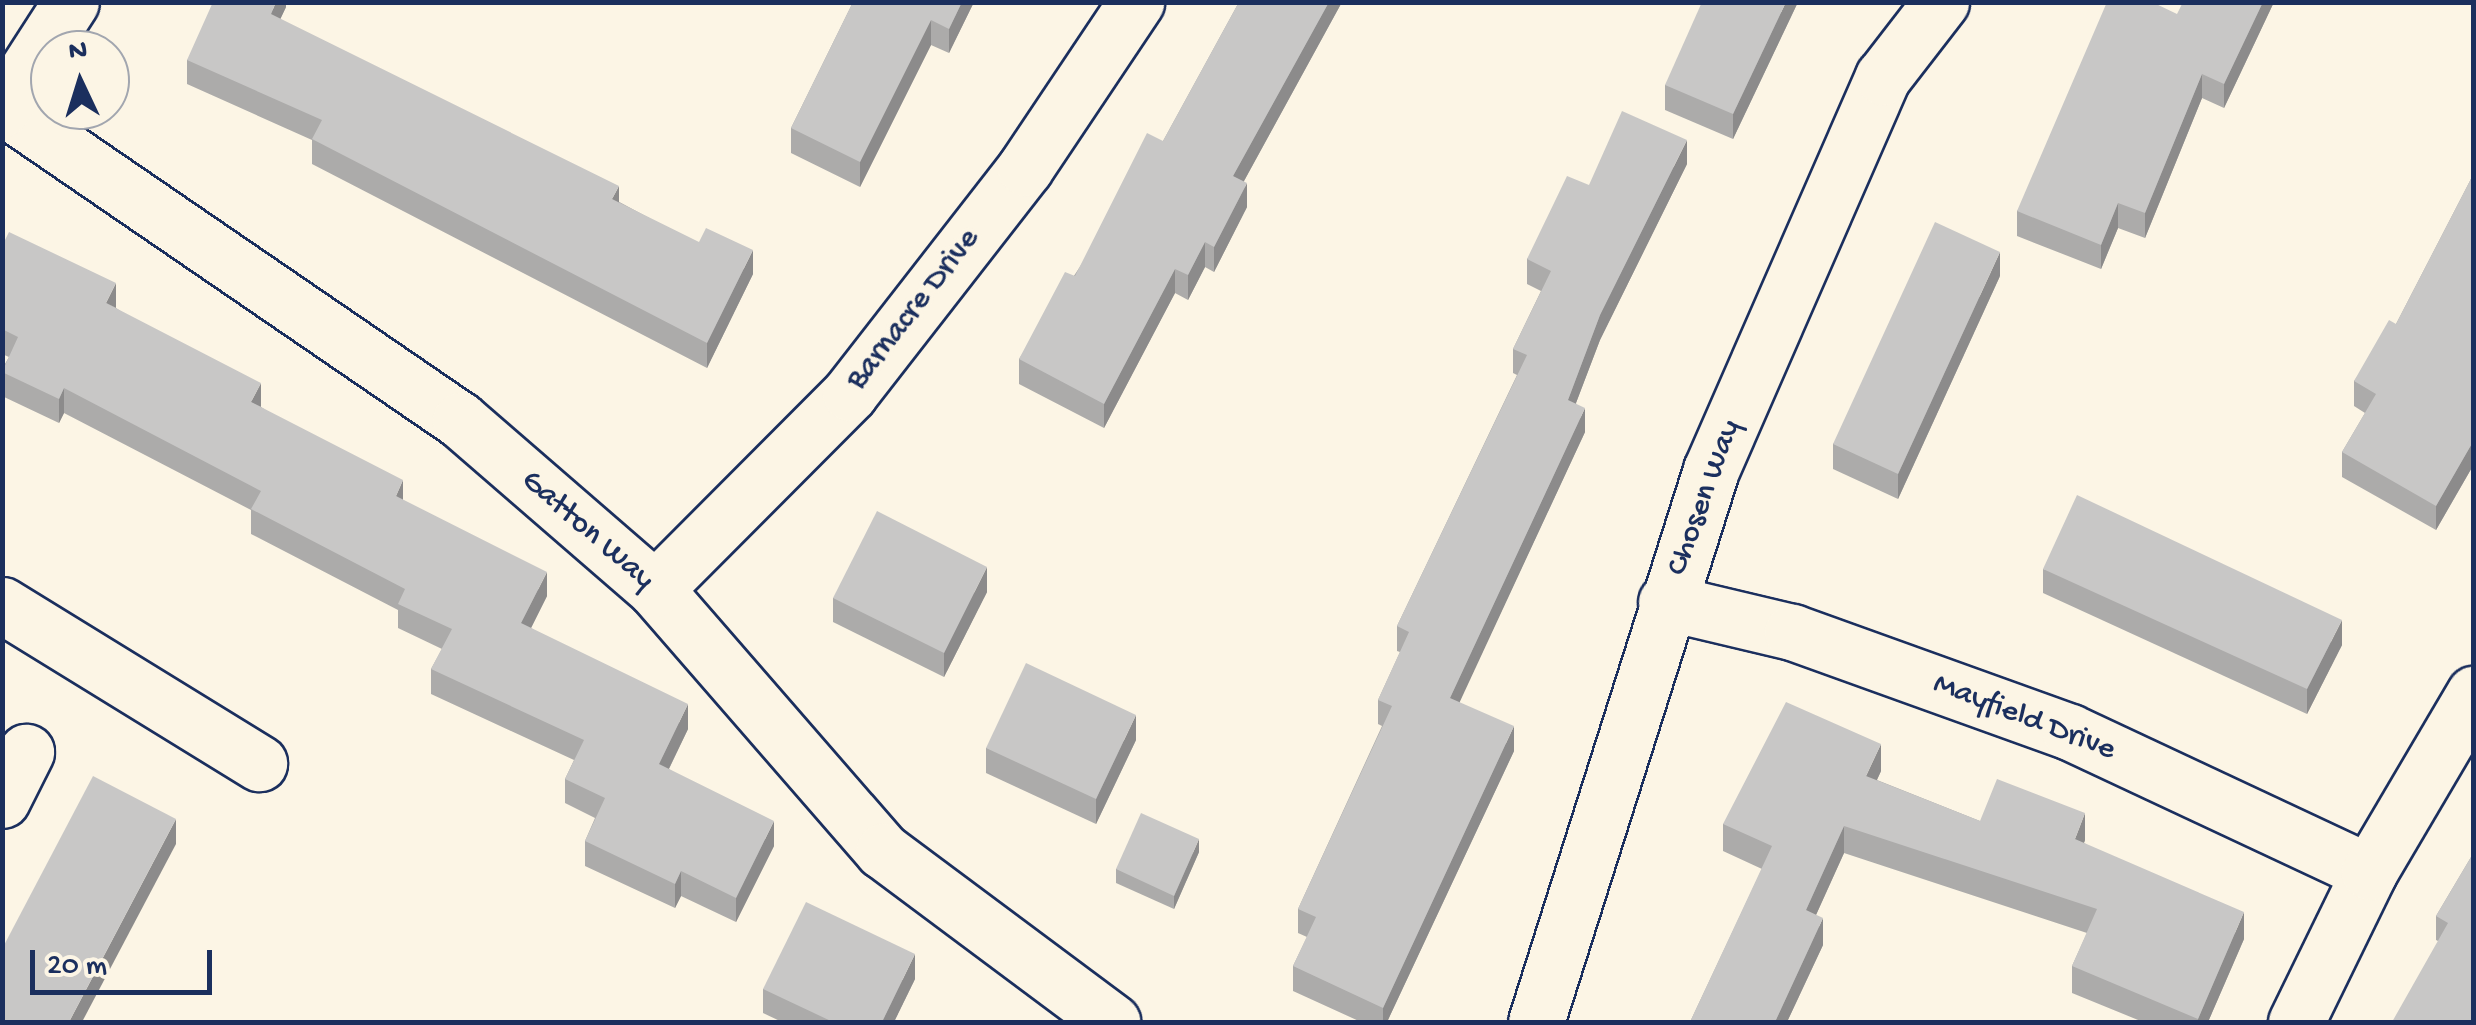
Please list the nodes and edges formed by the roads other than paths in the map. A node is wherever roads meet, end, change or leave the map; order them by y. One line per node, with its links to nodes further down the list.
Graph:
1 (71, 2): 4 (street)
2 (1136, 2): 5 (street, Barnacre Drive)
3 (1941, 2): 6 (street, Chosen Way)
4 (3, 108): 5 (street, Gatton Way)
5 (655, 589): 13 (street, Gatton Way)
6 (1666, 602): 12 (street, Mayfield Drive); 14 (street, Chosen Way)
7 (2, 605): 10 (street)
8 (2474, 694): 12 (street)
9 (26, 752): 11 (street)
10 (259, 763)
11 (2, 800)
12 (2369, 872): 15 (street)
13 (1112, 1022)
14 (1536, 1022)
15 (2296, 1022)

